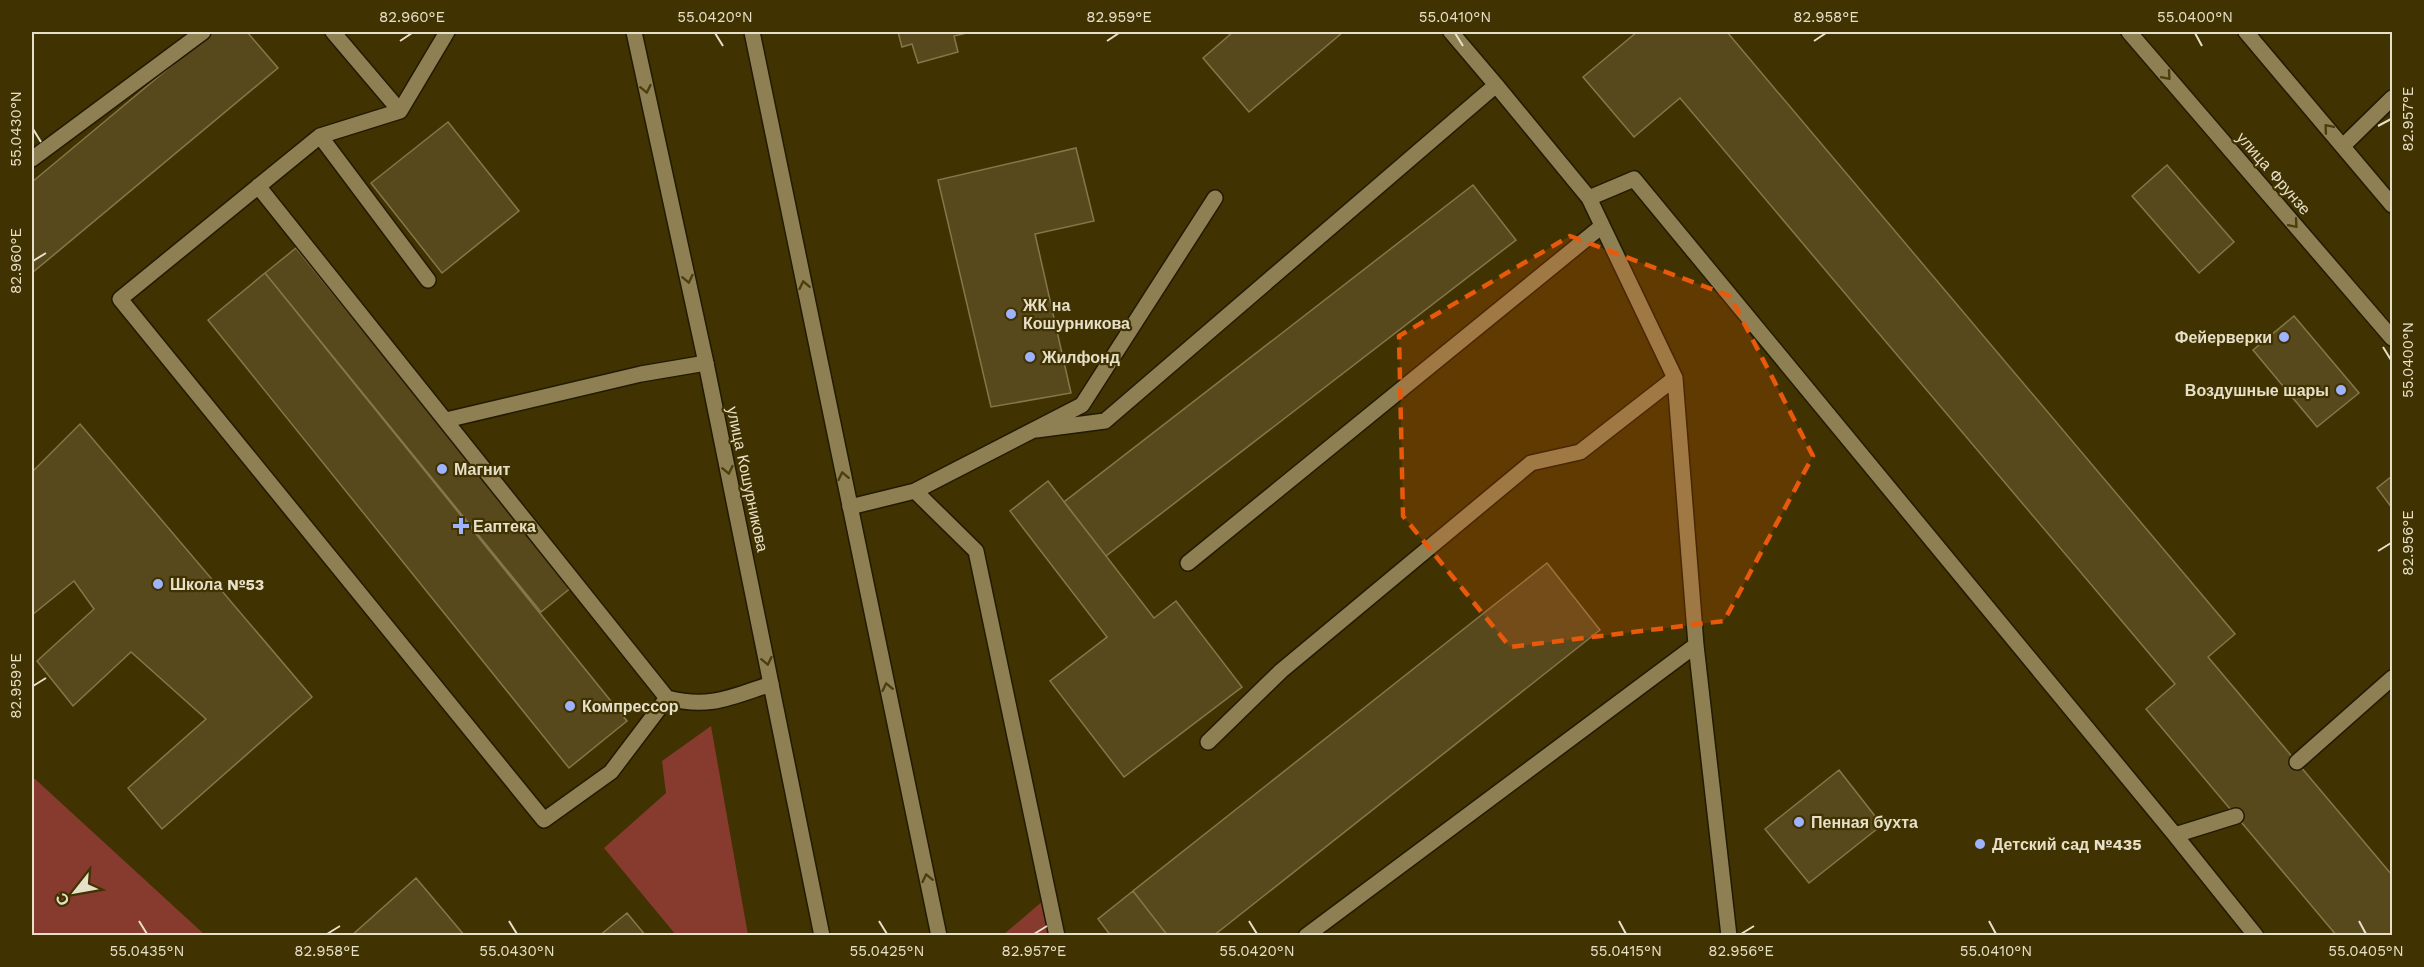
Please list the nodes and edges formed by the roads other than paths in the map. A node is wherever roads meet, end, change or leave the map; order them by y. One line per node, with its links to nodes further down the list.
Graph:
1 (203, 32): 14 (main road)
2 (333, 32): 11 (main road)
3 (447, 32): 11 (main road)
4 (634, 32): 22 (main road, улица Кошурникова, one-way to 22)
5 (752, 32): 27 (main road, one-way to 5)
6 (1450, 32): 9 (main road)
7 (2128, 32): 21 (main road, улица Фрунзе, one-way to 21)
8 (2247, 32): 13 (main road, one-way to 8)
9 (1496, 85): 17 (main road); 25 (main road)
10 (2392, 98): 13 (main road)
11 (400, 111): 12 (main road)
12 (320, 136): 15 (main road); 20 (main road)
13 (2343, 146): 18 (main road)
14 (32, 159)
15 (258, 186): 24 (main road); 32 (main road)
16 (1215, 198): 25 (main road)
17 (1589, 198): 19 (main road); 36 (main road)
18 (2392, 205)
19 (1602, 226): 23 (main road); 28 (main road)
20 (428, 280)
21 (2392, 338)
22 (706, 363): 24 (main road); 31 (main road, улица Кошурникова, one-way to 31)
23 (1675, 378): 29 (main road); 33 (main road)
24 (446, 420): 32 (main road)
25 (1036, 430): 26 (main road)
26 (915, 491): 27 (main road); 39 (main road)
27 (850, 507): 38 (main road, one-way to 27)
28 (1188, 563)
29 (1696, 645): 40 (main road); 41 (main road)
30 (2392, 678): 34 (main road)
31 (771, 684): 32 (main road); 37 (main road, улица Кошурникова)
32 (668, 698)
33 (1208, 742)
34 (2297, 762)
35 (2236, 816): 36 (main road)
36 (2175, 835): 42 (main road)
37 (822, 936)
38 (939, 936)
39 (1057, 936)
40 (1306, 936)
41 (1729, 936)
42 (2256, 936)

